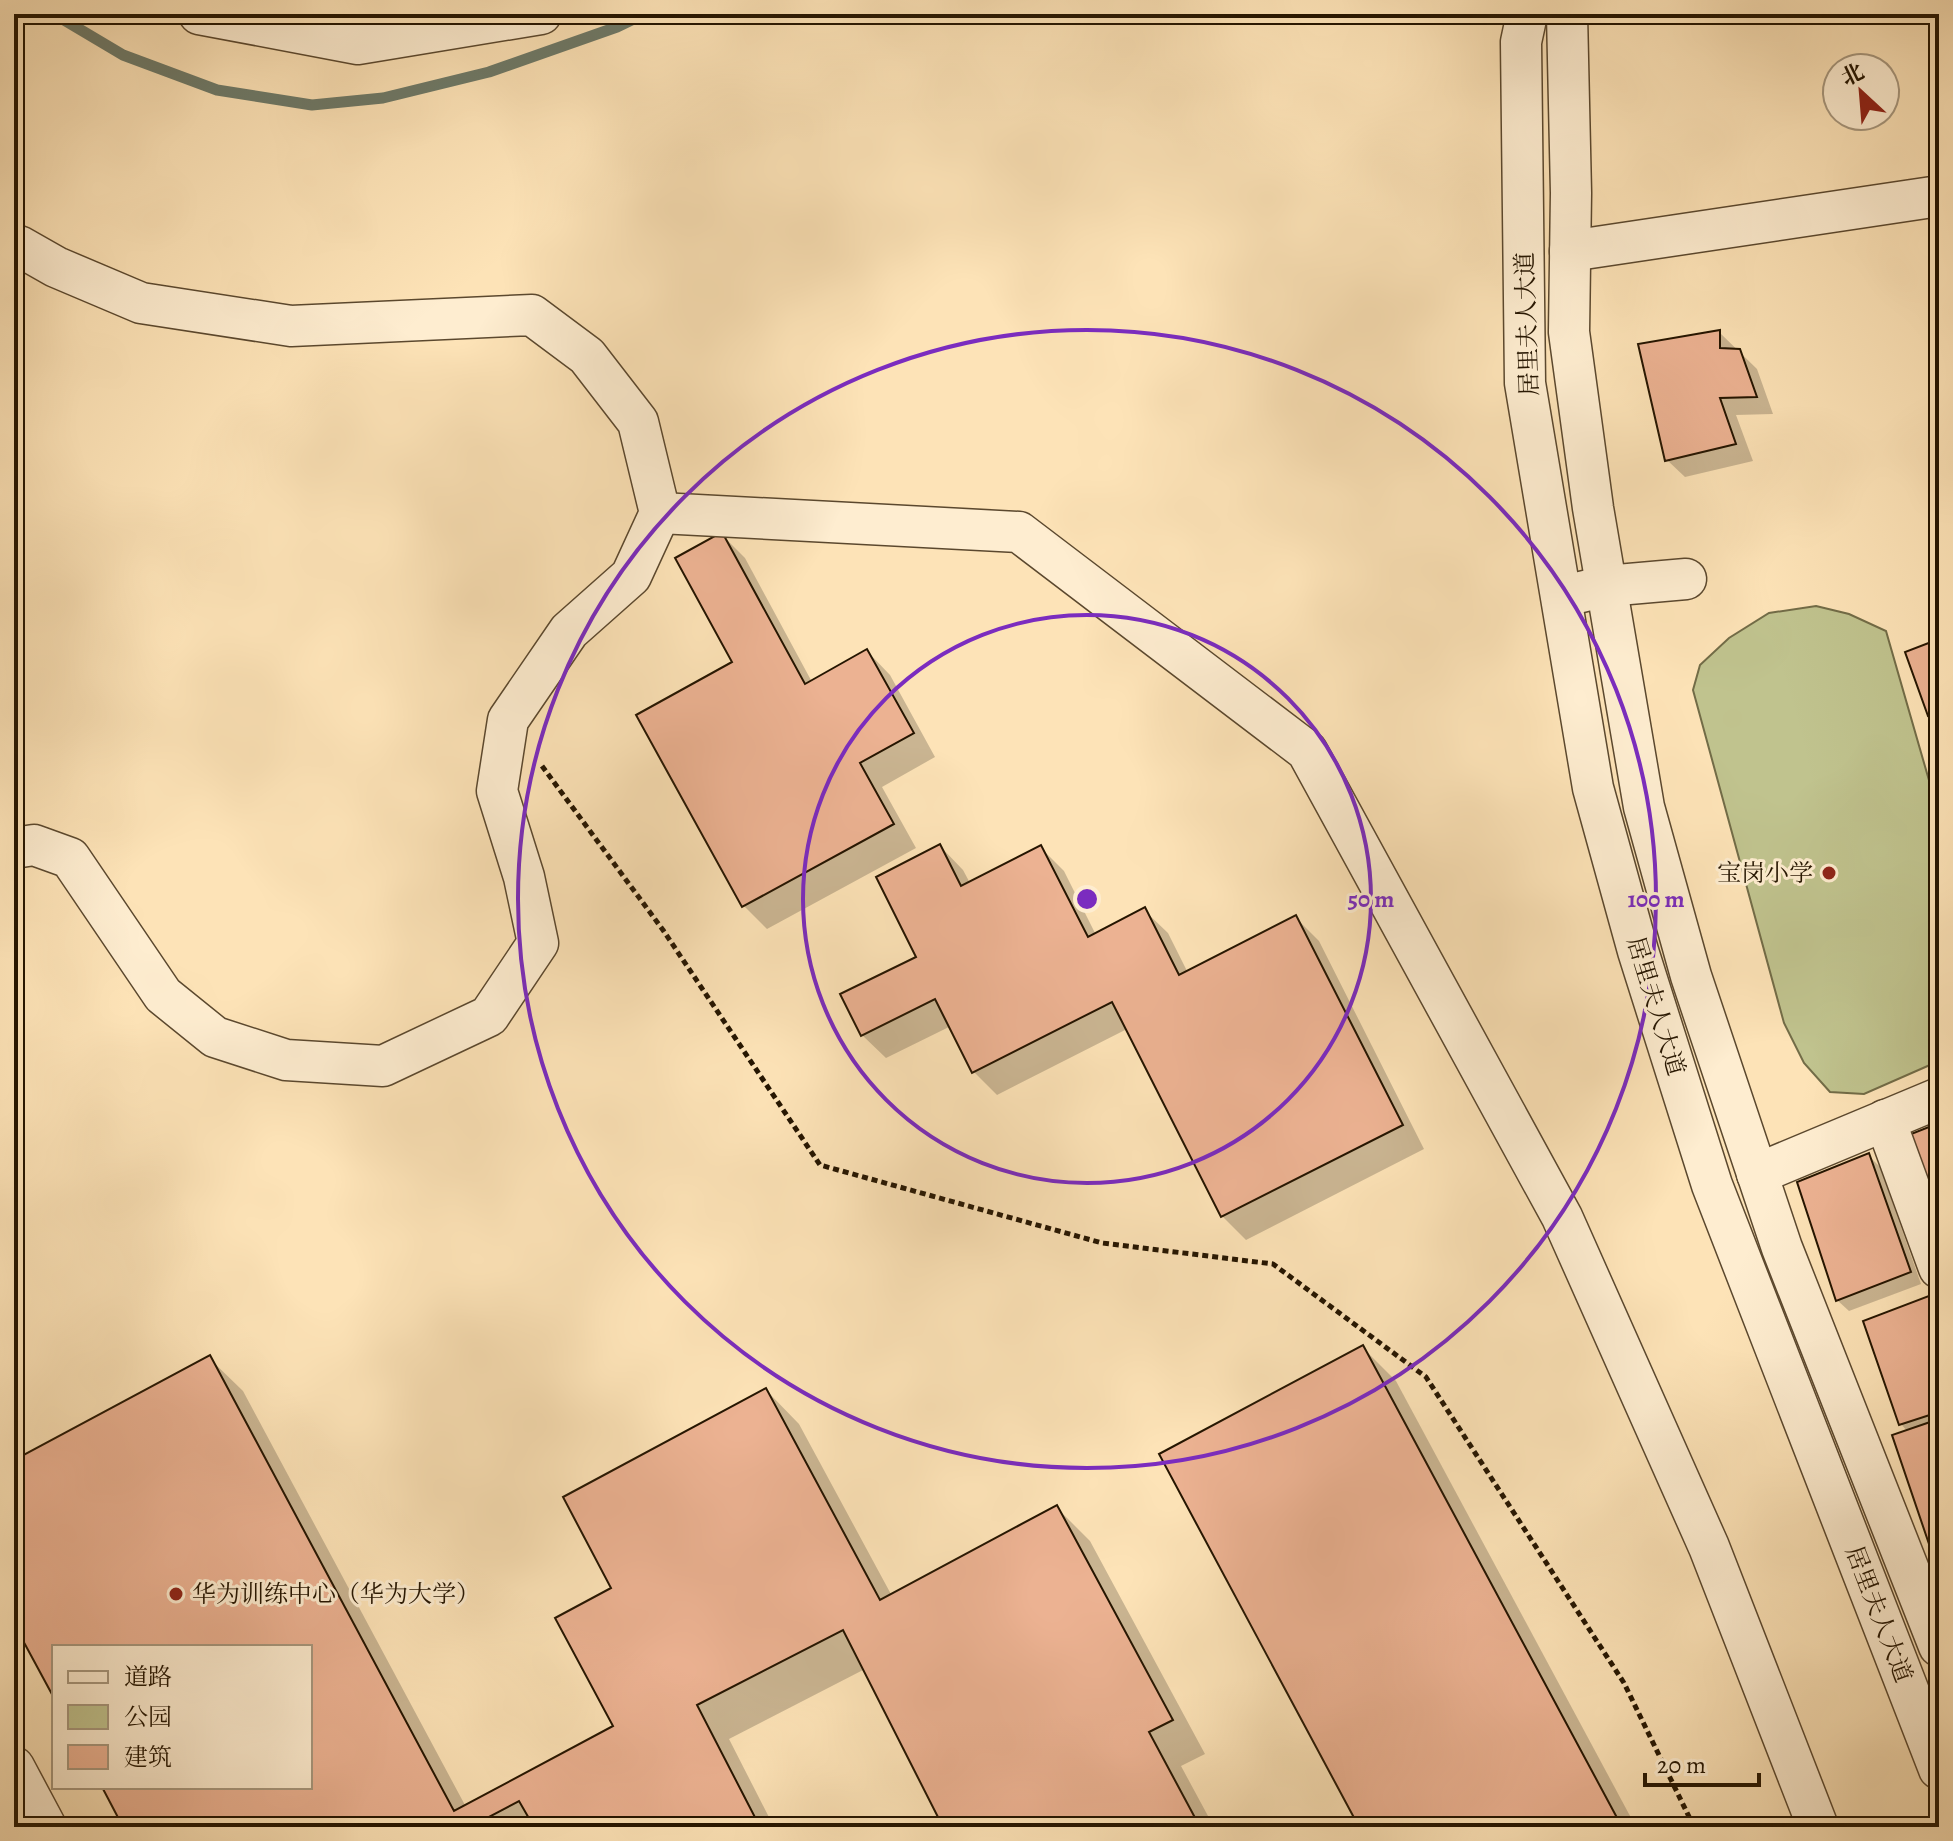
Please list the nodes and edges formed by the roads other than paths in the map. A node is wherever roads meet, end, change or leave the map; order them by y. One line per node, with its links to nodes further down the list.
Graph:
1 (199, 14): 2 (street)
2 (541, 14)
3 (1527, 14): 11 (street, 居里夫人大道)
4 (1567, 14): 7 (street, 居里夫人大道)
5 (1939, 196): 7 (street)
6 (14, 248): 8 (street)
7 (1570, 251): 10 (street, 居里夫人大道)
8 (660, 513): 12 (street); 21 (street)
9 (1686, 579): 10 (street)
10 (1606, 586): 11 (street); 15 (street, 居里夫人大道)
11 (1562, 597): 19 (street, 居里夫人大道)
12 (14, 848)
13 (1939, 1098): 14 (street)
14 (1885, 1120): 15 (street); 16 (street)
15 (1757, 1174): 17 (street, 居里夫人大道)
16 (1939, 1268)
17 (1939, 1646)
18 (14, 1767): 20 (street)
19 (1939, 1769)
20 (46, 1827)
21 (1818, 1827)

